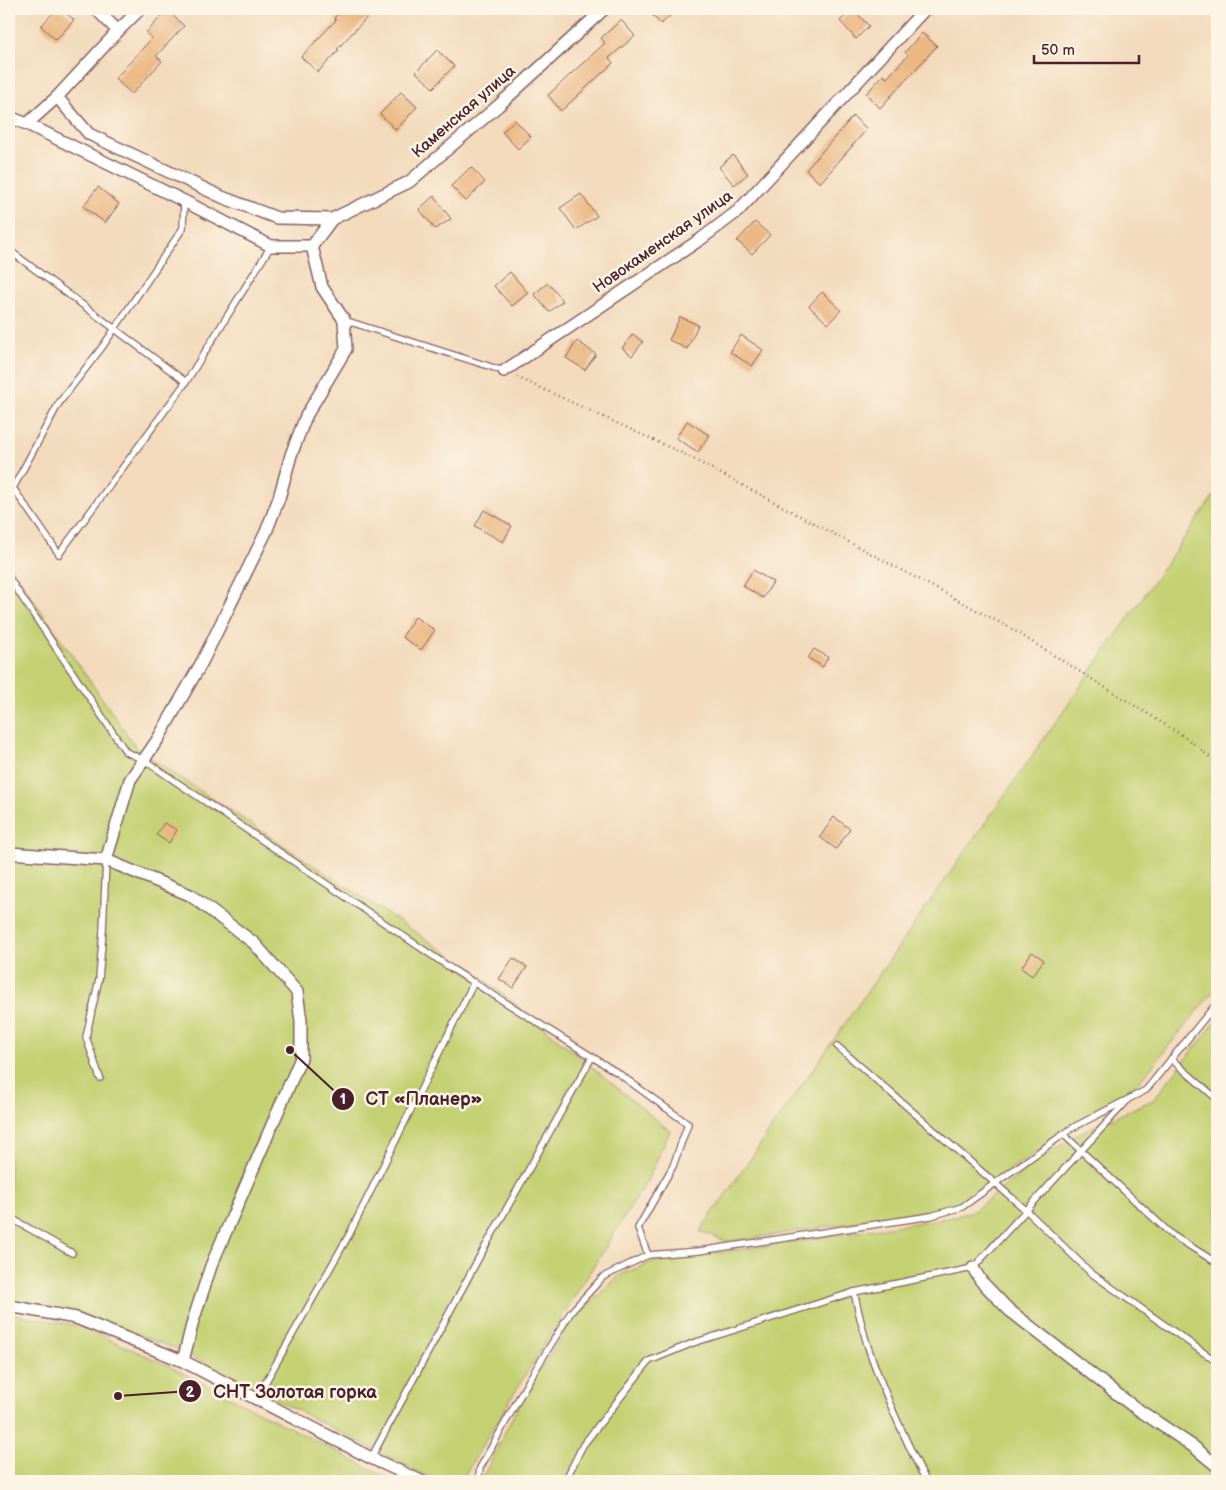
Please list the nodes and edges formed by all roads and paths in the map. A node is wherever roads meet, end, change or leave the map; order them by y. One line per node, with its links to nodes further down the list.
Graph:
1 (96, 9): 5 (street)
2 (140, 9): 5 (street)
3 (604, 9): 10 (street, Каменская улица)
4 (925, 9): 16 (street, Новокаменская улица)
5 (118, 31): 6 (street)
6 (57, 97): 8 (street); 10 (street)
7 (9, 117): 8 (street)
8 (27, 124): 9 (street)
9 (184, 201): 11 (street); 15 (lane)
10 (332, 219): 12 (street)
11 (271, 246): 12 (street); 17 (lane)
12 (312, 246): 14 (street)
13 (9, 250): 15 (lane)
14 (344, 320): 16 (lane); 21 (street)
15 (115, 328): 17 (lane); 18 (lane)
16 (504, 371): 22 (path)
17 (186, 382): 18 (lane)
18 (11, 486): 19 (lane)
19 (9, 509)
20 (9, 578): 21 (lane)
21 (144, 760): 24 (street); 25 (lane)
22 (1217, 763)
23 (9, 853): 24 (street)
24 (106, 860): 30 (lane); 44 (street)
25 (474, 982): 28 (lane); 46 (lane)
26 (1217, 1003): 29 (lane)
27 (837, 1046): 35 (lane)
28 (592, 1056): 39 (lane); 47 (lane)
29 (1171, 1059): 31 (lane); 32 (lane)
30 (100, 1078)
31 (1129, 1099): 33 (lane); 34 (lane)
32 (1217, 1099)
33 (1063, 1134): 34 (lane); 35 (lane)
34 (1082, 1151): 36 (lane); 40 (lane)
35 (995, 1184): 36 (lane); 39 (lane)
36 (1027, 1211): 41 (lane); 45 (lane)
37 (9, 1217): 38 (lane)
38 (72, 1253)
39 (648, 1255): 50 (lane)
40 (1217, 1263)
41 (973, 1268): 42 (lane); 48 (street)
42 (854, 1292): 51 (lane); 52 (lane)
43 (9, 1306): 44 (street)
44 (183, 1361): 46 (street)
45 (1217, 1362)
46 (256, 1399): 47 (street)
47 (371, 1458): 49 (street)
48 (1217, 1466)
49 (421, 1481)
50 (478, 1481)
51 (565, 1481)
52 (926, 1481)

